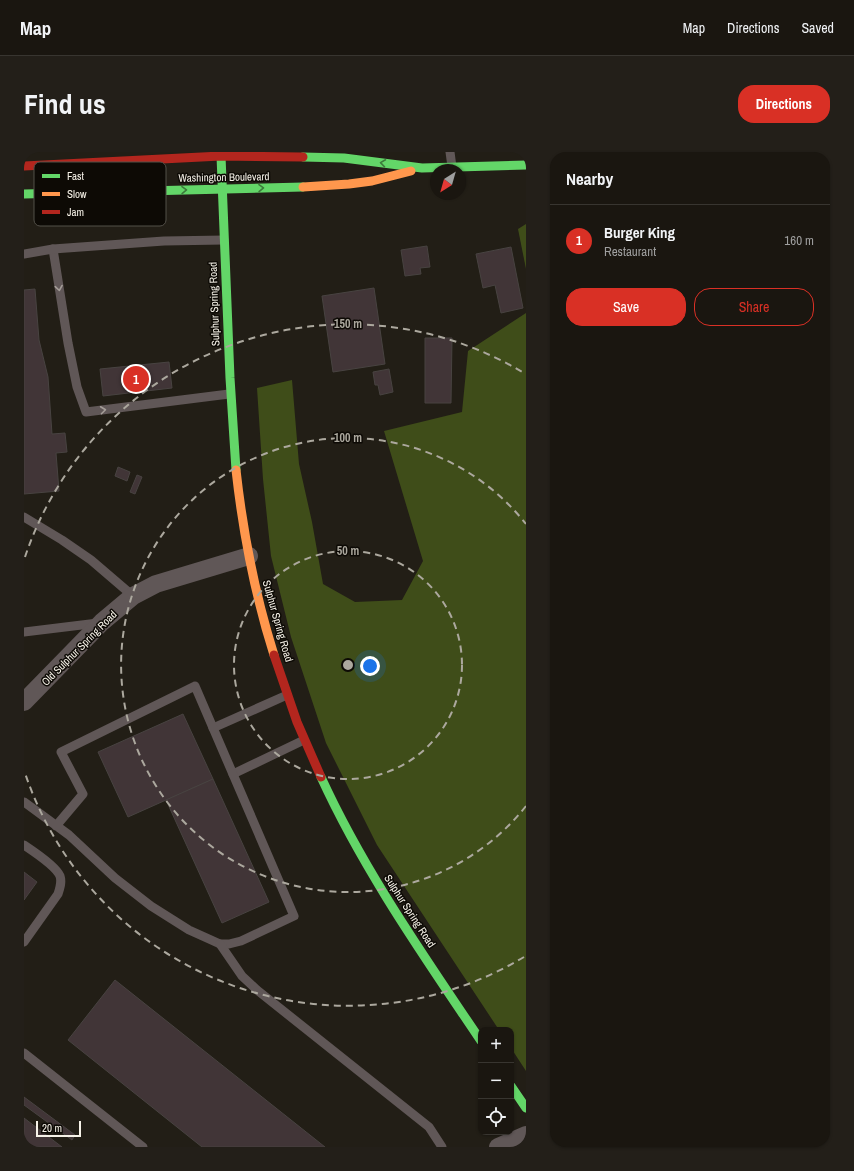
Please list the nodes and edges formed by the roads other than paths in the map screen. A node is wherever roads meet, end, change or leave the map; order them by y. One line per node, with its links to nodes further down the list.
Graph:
1 (450, 152): 5 (lane)
2 (221, 154): 3 (main road, Washington Boulevard); 9 (main road, Washington Boulevard, one-way to 2); 11 (main road, Sulphur Spring Road)
3 (90, 162)
4 (520, 163): 8 (main road, Washington Boulevard)
5 (452, 164)
6 (34, 165): 7 (main road, Washington Boulevard)
7 (24, 166)
8 (466, 166)
9 (422, 168): 10 (main road, Washington Boulevard); 11 (main road, Washington Boulevard, one-way to 9)
10 (430, 168)
11 (222, 189): 12 (main road, Washington Boulevard, one-way to 11); 15 (main road, Sulphur Spring Road)
12 (166, 190)
13 (24, 194): 14 (main road, Washington Boulevard, one-way to 14)
14 (34, 194)
15 (224, 240): 16 (lane); 18 (main road, Sulphur Spring Road)
16 (53, 249): 17 (lane); 18 (lane, one-way to 18)
17 (24, 254)
18 (230, 394): 20 (main road, Sulphur Spring Road)
19 (24, 517): 21 (lane)
20 (248, 556): 21 (street, Old Sulphur Spring Road); 24 (main road, Sulphur Spring Road)
21 (133, 596): 22 (street, Old Sulphur Spring Road)
22 (102, 622): 23 (lane); 25 (street, Old Sulphur Spring Road)
23 (24, 632)
24 (287, 695): 26 (lane); 27 (main road, Sulphur Spring Road)
25 (24, 702)
26 (213, 728): 28 (lane); 30 (lane)
27 (304, 740): 28 (lane); 34 (main road, Sulphur Spring Road)
28 (233, 774): 33 (lane)
29 (24, 802): 30 (lane)
30 (56, 826): 33 (lane)
31 (24, 845): 32 (lane)
32 (24, 942)
33 (220, 944): 40 (lane)
34 (478, 1037)
35 (24, 1053): 39 (lane)
36 (514, 1090): 37 (main road)
37 (526, 1108)
38 (526, 1135): 41 (street)
39 (143, 1147)
40 (442, 1147)
41 (498, 1147)

